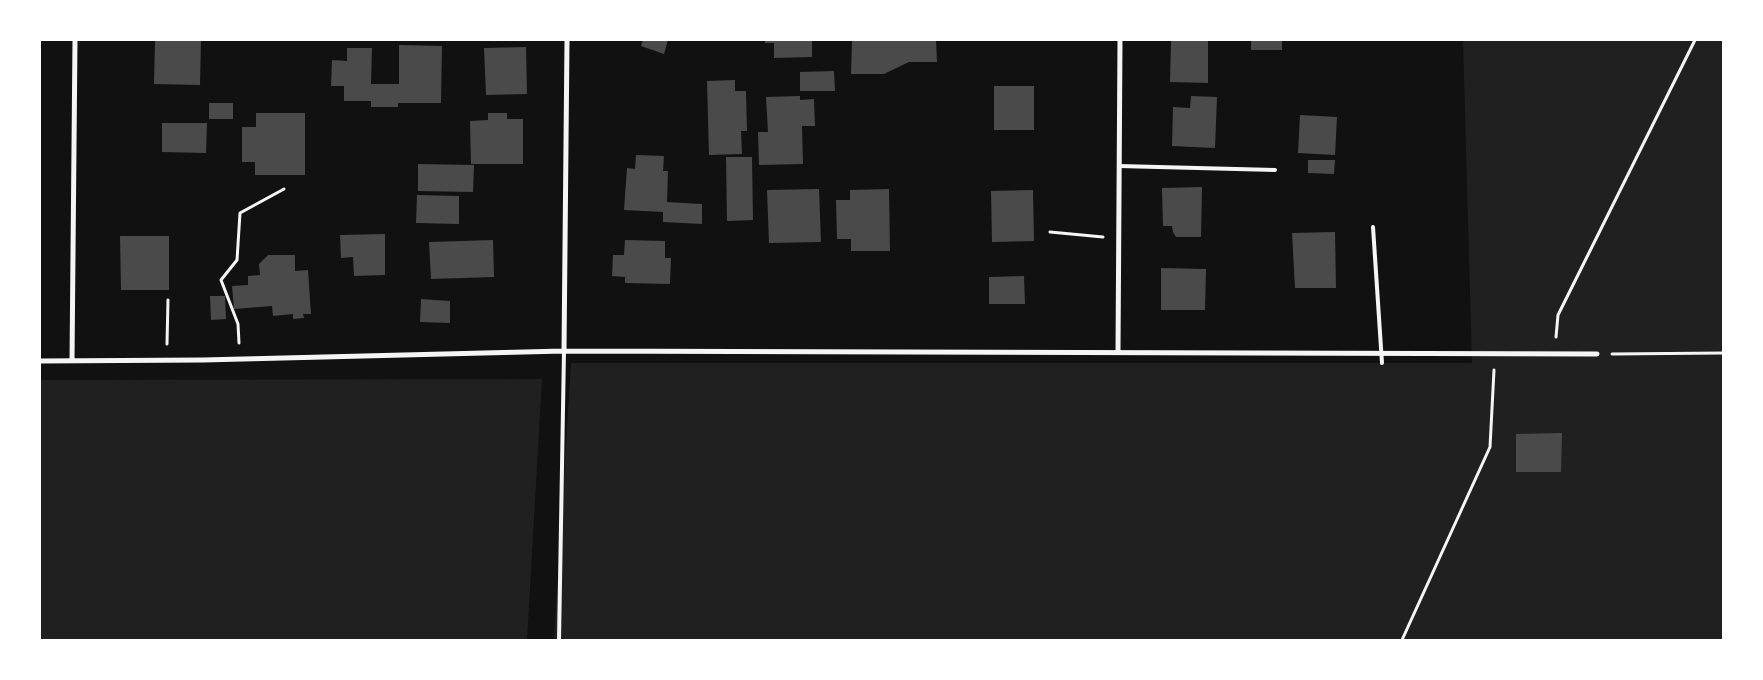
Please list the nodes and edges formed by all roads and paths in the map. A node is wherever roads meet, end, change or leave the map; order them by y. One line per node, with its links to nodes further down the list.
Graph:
1 (75, 40): 22 (street)
2 (567, 40): 12 (street)
3 (1120, 40): 5 (street)
4 (1695, 40): 14 (path)
5 (1119, 166): 6 (lane); 10 (street)
6 (1275, 170)
7 (284, 189): 19 (path)
8 (1373, 227): 16 (lane)
9 (1050, 232): 10 (path)
10 (1119, 239): 13 (street)
11 (168, 300): 20 (path)
12 (564, 351): 13 (street); 19 (street); 24 (lane)
13 (1118, 351): 16 (street)
14 (1555, 352): 17 (street); 18 (street)
15 (1723, 353): 17 (path)
16 (1382, 354): 18 (street); 23 (lane)
17 (1597, 354)
18 (1495, 355): 25 (path)
19 (240, 359): 20 (street)
20 (166, 360): 22 (street)
21 (40, 361): 22 (street)
22 (72, 361)
23 (1382, 363)
24 (559, 640)
25 (1402, 640)

